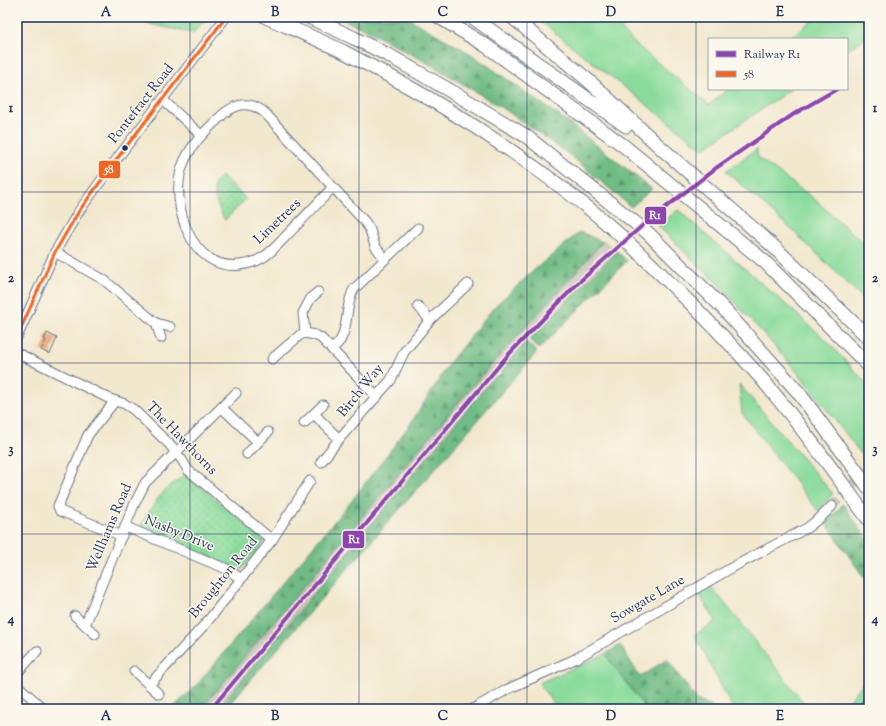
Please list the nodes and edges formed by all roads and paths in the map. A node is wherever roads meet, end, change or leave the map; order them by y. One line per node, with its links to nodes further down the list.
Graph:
1 (226, 17): 7 (street, Pontefract Road)
2 (266, 17): 44 (highway)
3 (309, 17): 42 (highway)
4 (439, 17): 27 (highway)
5 (472, 17): 9 (highway)
6 (512, 17): 9 (highway)
7 (163, 100): 8 (street); 12 (street, Pontefract Road)
8 (202, 135): 10 (street, Limetrees); 10 (street, Limetrees)
9 (660, 147): 23 (highway)
10 (333, 187): 13 (street, Limetrees)
11 (418, 228): 13 (street)
12 (55, 252): 18 (street); 21 (street, Pontefract Road)
13 (385, 260): 24 (street)
14 (468, 284): 17 (street, Birch Way)
15 (318, 292): 20 (street)
16 (418, 306): 17 (street)
17 (430, 320): 29 (street, Birch Way)
18 (156, 324): 19 (street); 22 (street)
19 (170, 327)
20 (304, 333): 24 (street); 26 (street)
21 (17, 337)
22 (161, 338)
23 (869, 338)
24 (332, 349): 29 (street)
25 (17, 354): 30 (street, The Hawthorns)
26 (272, 359)
27 (869, 366)
28 (236, 393): 32 (street, Wellhams Road)
29 (377, 397): 36 (street, Birch Way)
30 (115, 401): 38 (street, The Hawthorns); 45 (street, Nasby Drive)
31 (323, 406): 33 (street, Birch Way)
32 (222, 408): 37 (street); 38 (street, Wellhams Road)
33 (314, 414): 34 (street, Birch Way); 36 (street, Birch Way)
34 (304, 423)
35 (268, 432): 37 (street)
36 (339, 439): 40 (street, Birch Way)
37 (258, 442): 39 (street)
38 (176, 453): 45 (street, Wellhams Road); 46 (street, The Hawthorns)
39 (247, 454)
40 (321, 462)
41 (310, 481): 46 (street, Broughton Road)
42 (869, 488)
43 (832, 506): 58 (street, Sowgate Lane)
44 (869, 520)
45 (124, 532): 47 (street, Nasby Drive); 49 (street, Wellhams Road)
46 (272, 540): 47 (street, Broughton Road)
47 (241, 579): 55 (street, Broughton Road)
48 (75, 616): 49 (street)
49 (85, 625): 50 (street)
50 (95, 634)
51 (37, 652): 53 (street)
52 (134, 671): 55 (street)
53 (17, 673)
54 (17, 685): 57 (street)
55 (149, 685): 56 (street)
56 (159, 694)
57 (44, 709)
58 (473, 709)

